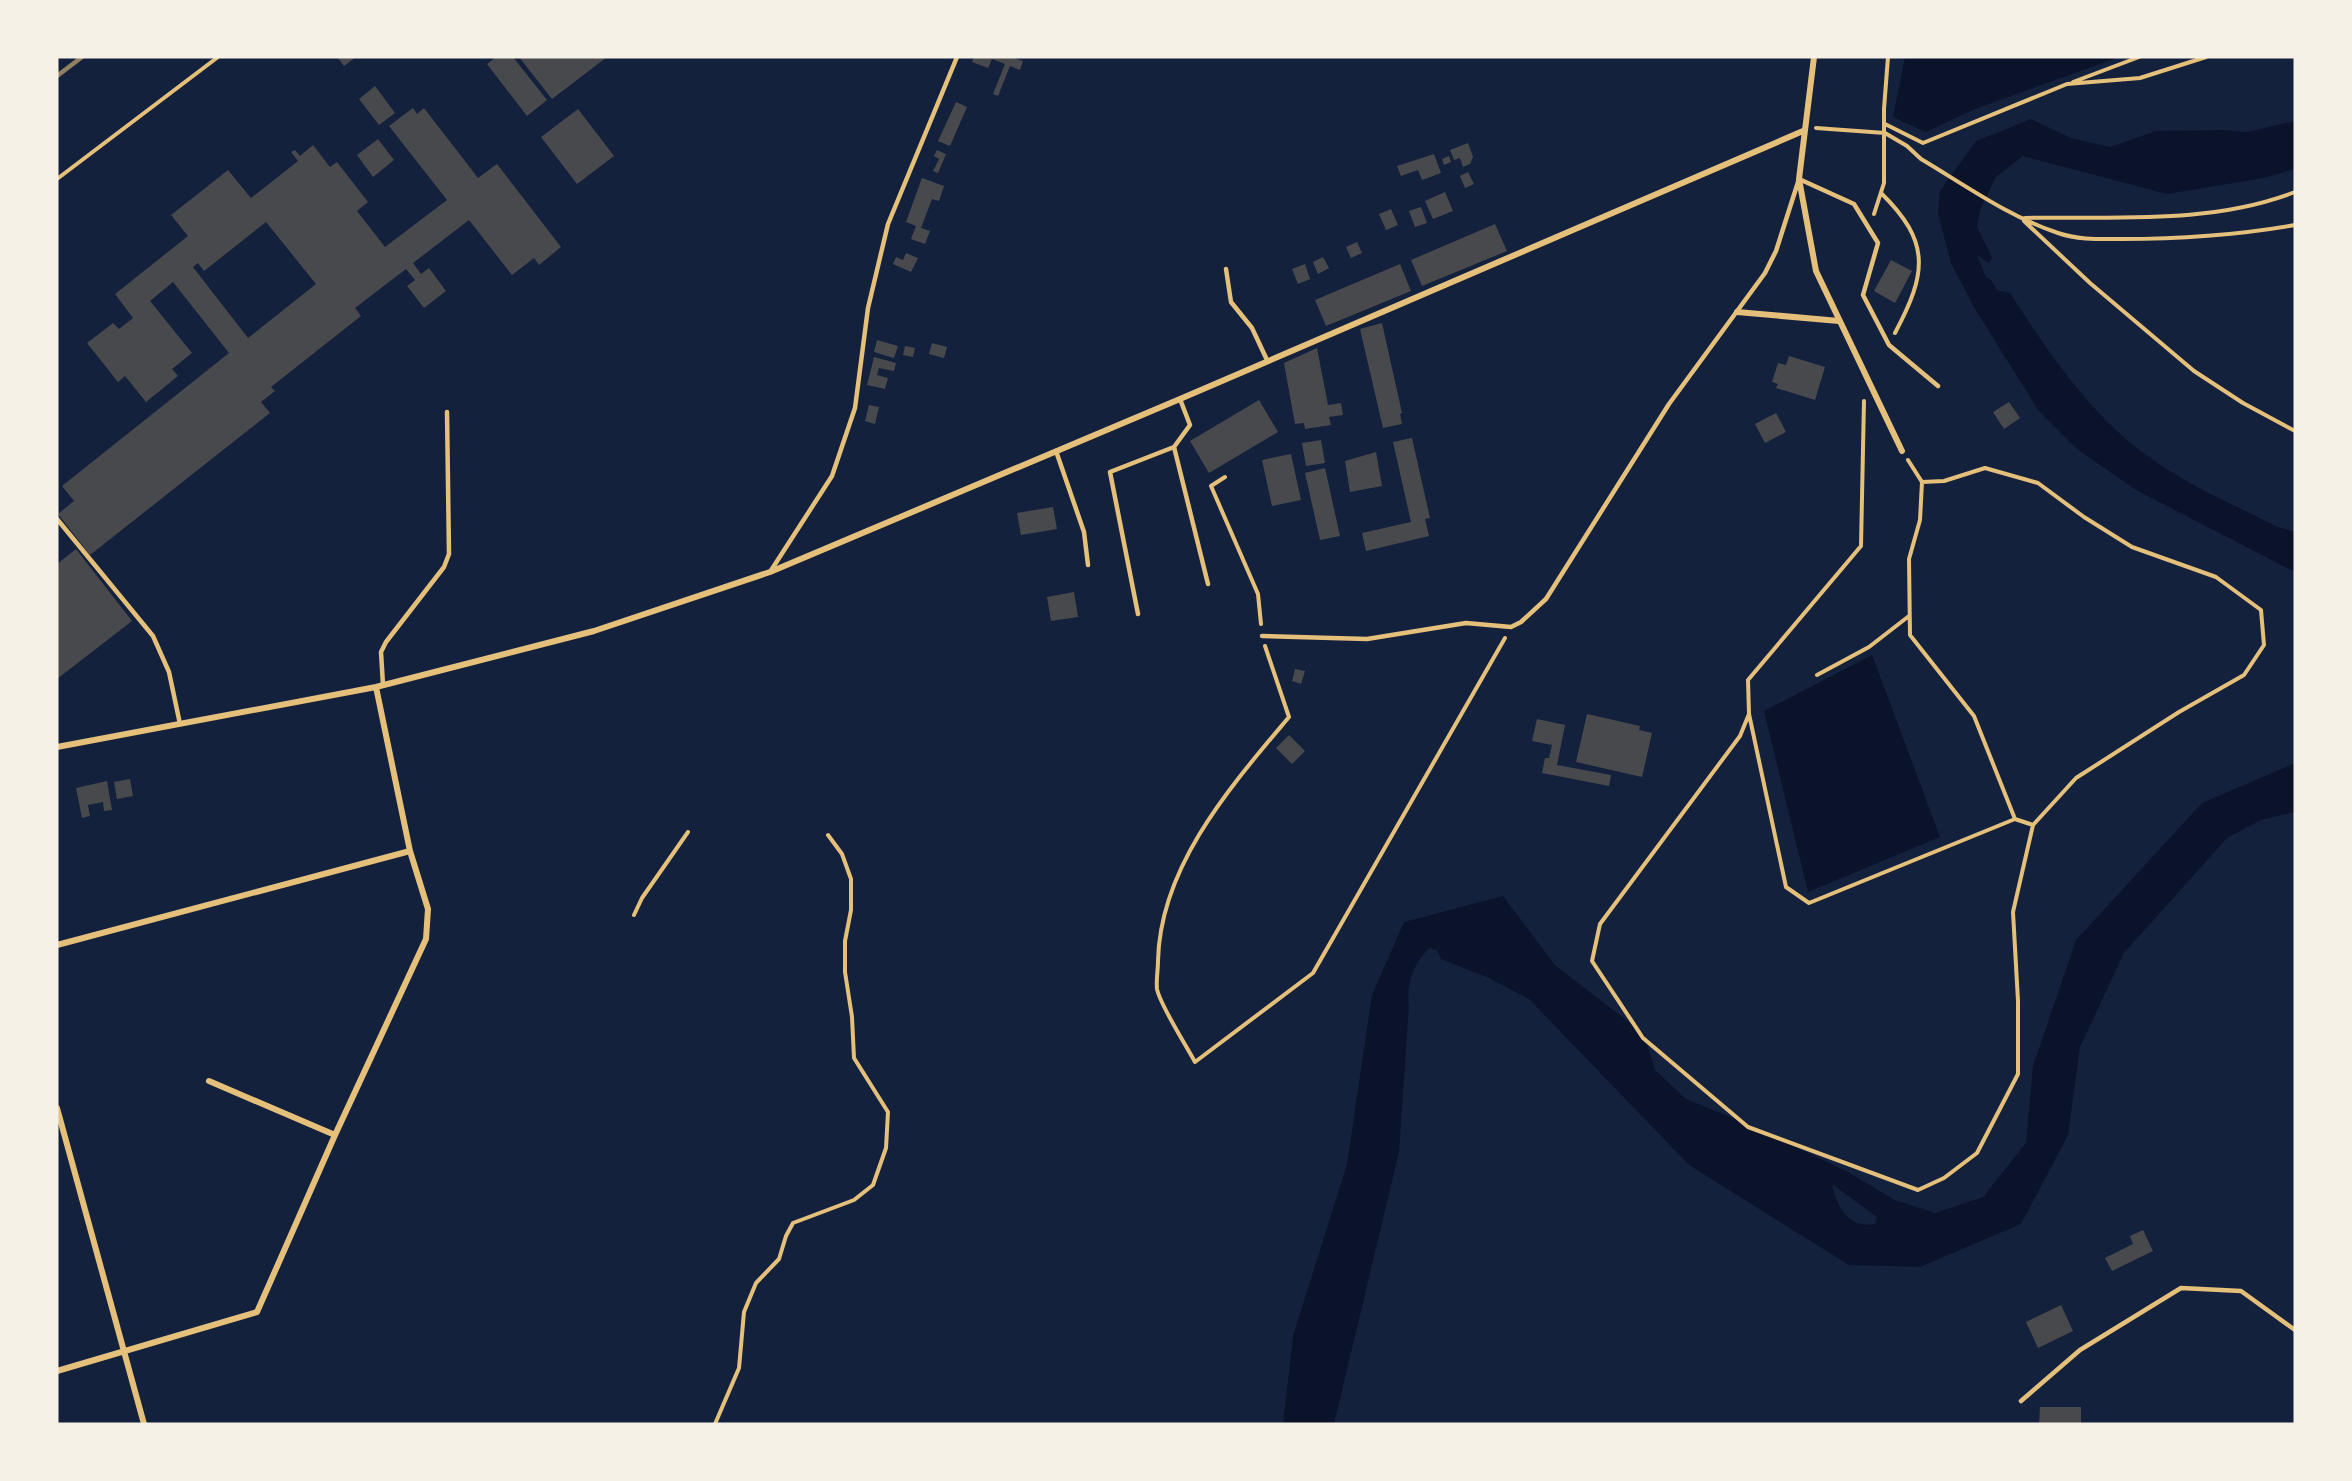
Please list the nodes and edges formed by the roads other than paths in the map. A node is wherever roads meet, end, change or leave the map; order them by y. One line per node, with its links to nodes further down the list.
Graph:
1 (957, 57): 17 (lane)
2 (1814, 57): 3 (street)
3 (1803, 130): 4 (street); 8 (street)
4 (1799, 179): 6 (lane); 7 (street); 9 (lane)
5 (1226, 269): 8 (lane)
6 (1737, 312): 7 (street); 20 (lane)
7 (1839, 321): 14 (street)
8 (1267, 360): 10 (street)
9 (1938, 386)
10 (1180, 399): 12 (lane); 13 (street)
11 (447, 412): 21 (lane)
12 (1174, 447): 18 (lane); 19 (lane)
13 (1056, 451): 16 (lane); 17 (street)
14 (1902, 451)
15 (57, 519): 23 (lane)
16 (1088, 565)
17 (770, 572): 21 (street)
18 (1208, 584)
19 (1138, 614)
20 (1262, 636)
21 (383, 685): 22 (street)
22 (376, 687): 23 (street); 25 (street)
23 (180, 724): 24 (street)
24 (57, 747)
25 (410, 851): 26 (street); 29 (street)
26 (57, 945)
27 (209, 1081): 29 (street)
28 (57, 1108): 31 (street)
29 (335, 1135): 31 (street)
30 (2295, 1330): 33 (lane)
31 (124, 1353): 32 (street); 34 (street)
32 (57, 1371)
33 (2021, 1401)
34 (144, 1424)

